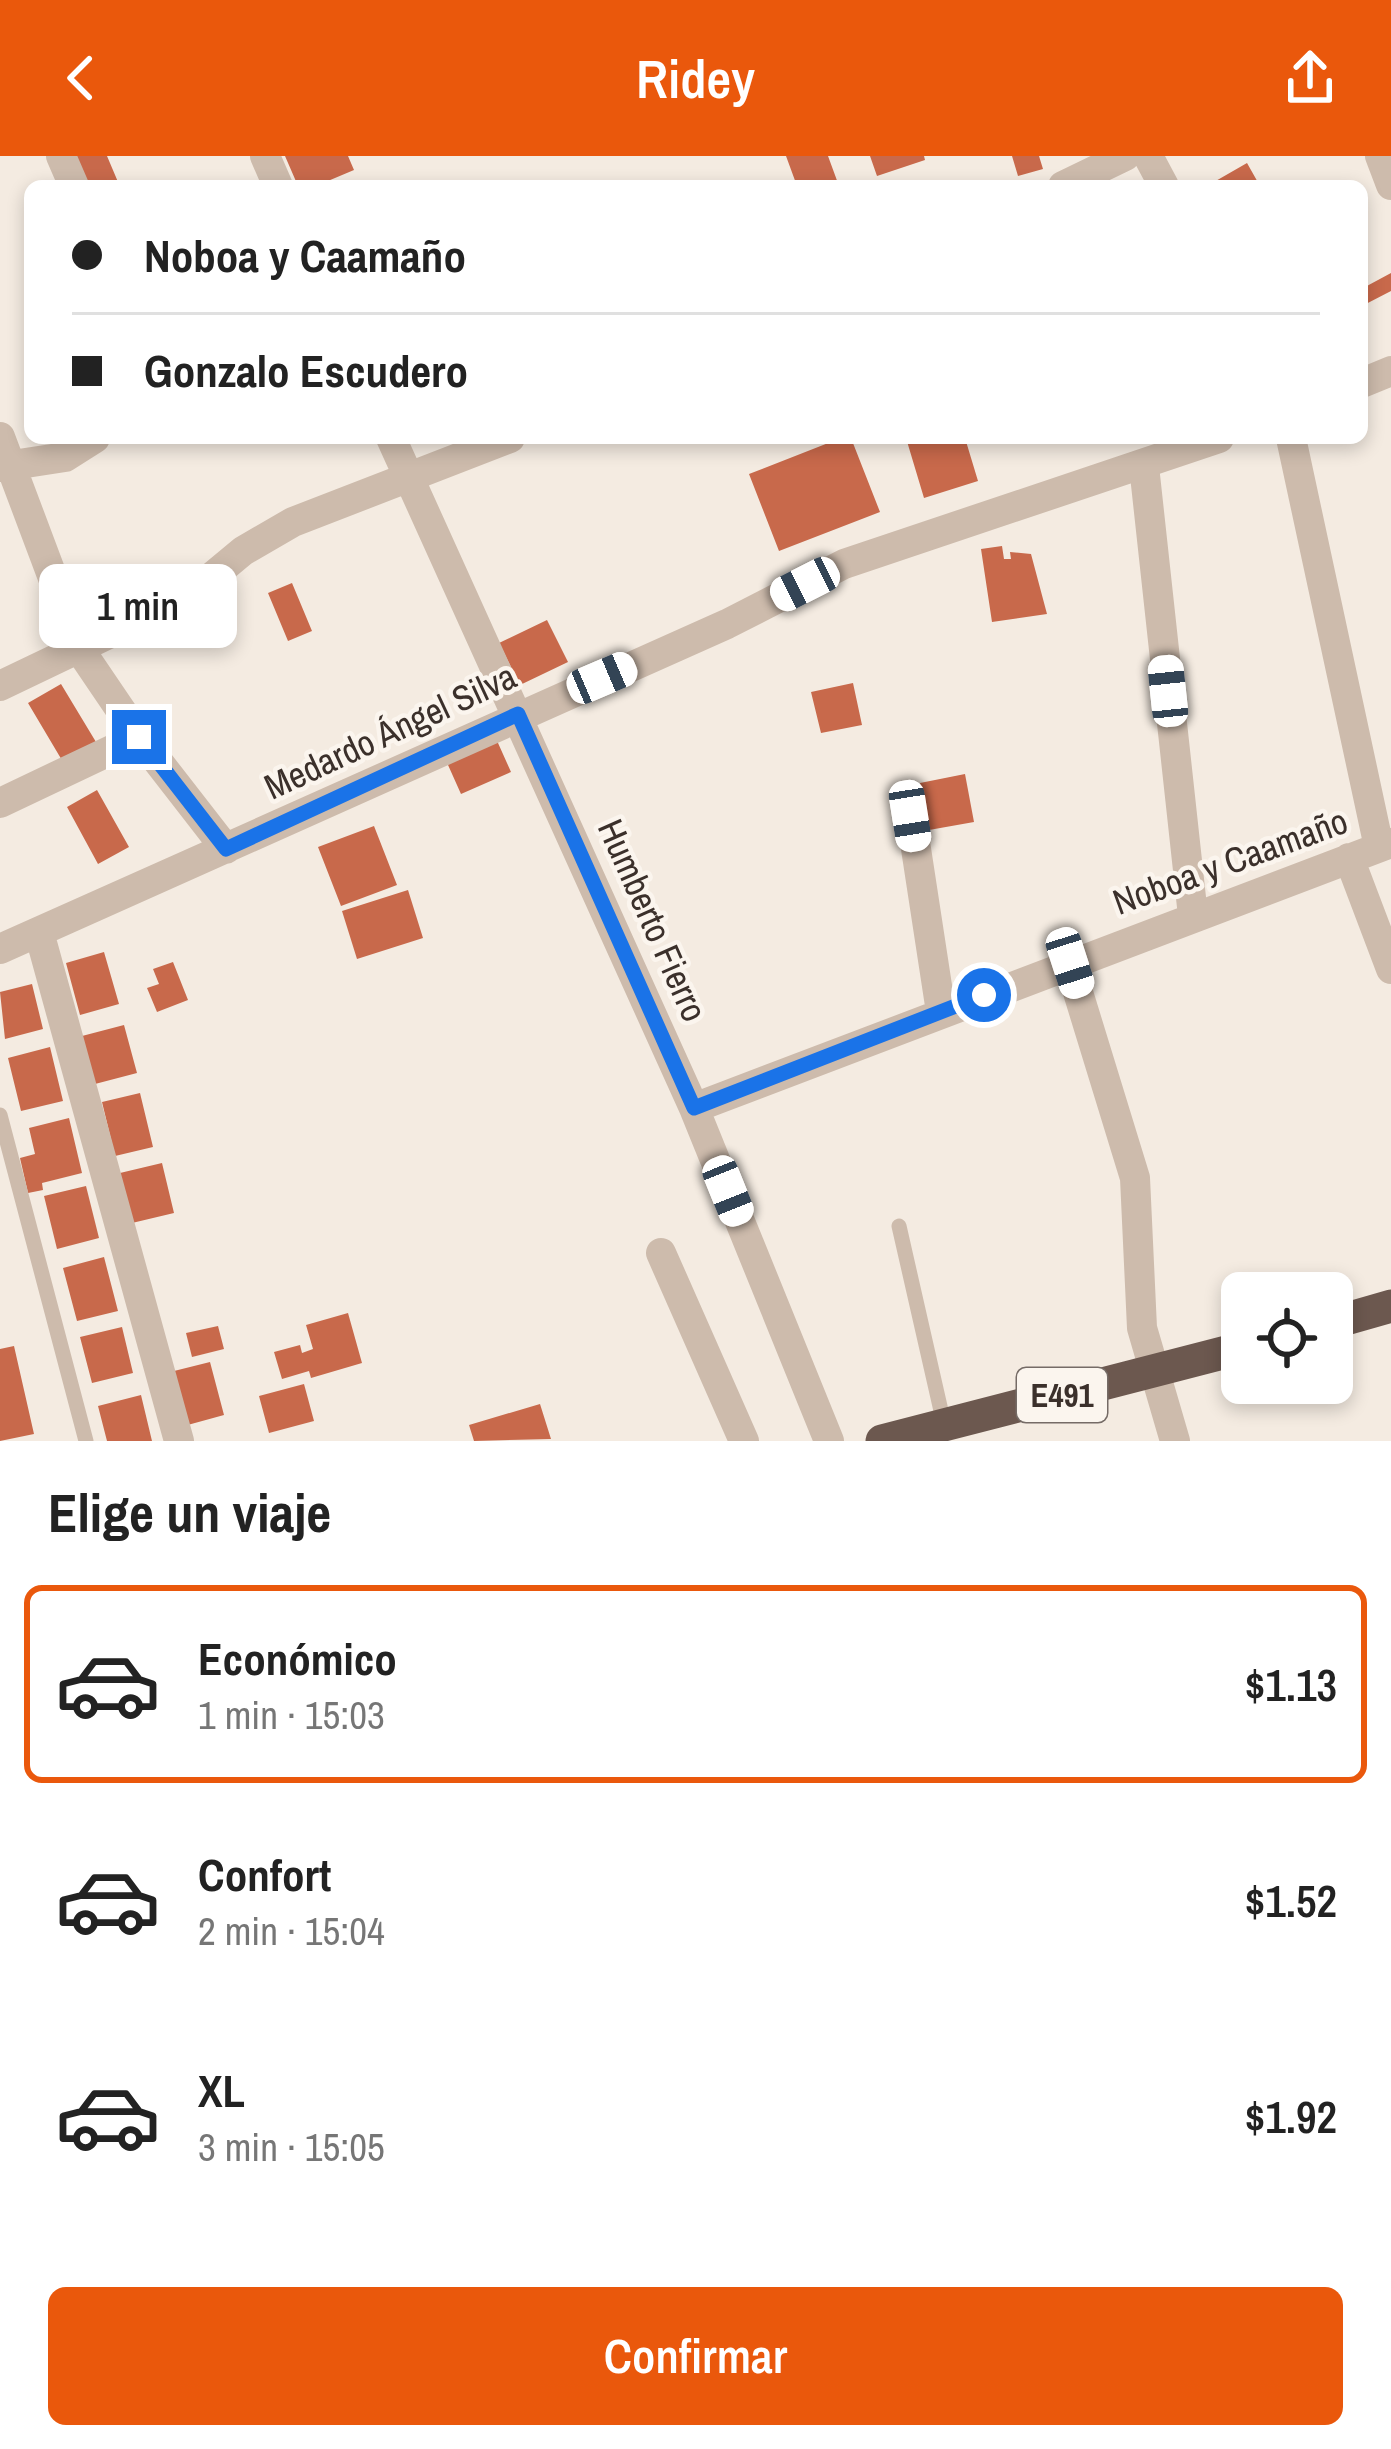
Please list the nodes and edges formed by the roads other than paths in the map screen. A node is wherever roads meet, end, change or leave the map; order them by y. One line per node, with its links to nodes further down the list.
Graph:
1 (1125, 156): 3 (street)
2 (1380, 156): 4 (street)
3 (1075, 180)
4 (1391, 185)
5 (86, 444): 10 (street)
6 (394, 444): 12 (street, Humberto Fierro)
7 (493, 444): 12 (street)
8 (1203, 444): 11 (street, Medardo Ángel Silva)
9 (1292, 444): 19 (street)
10 (3, 455): 13 (street)
11 (1144, 466): 15 (street, Medardo Ángel Silva); 22 (street)
12 (408, 475): 13 (street); 15 (street, Humberto Fierro)
13 (80, 650): 14 (street); 16 (street)
14 (0, 686)
15 (518, 714): 20 (street, Medardo Ángel Silva); 28 (street, Humberto Fierro)
16 (139, 737): 17 (street); 20 (street)
17 (0, 803)
18 (910, 816): 27 (street)
19 (1385, 845): 21 (street, Noboa y Caamaño)
20 (226, 849): 23 (street, Medardo Ángel Silva)
21 (1349, 858): 22 (street, Noboa y Caamaño); 26 (street)
22 (1192, 916): 25 (street, Noboa y Caamaño)
23 (39, 932): 24 (street, Medardo Ángel Silva); 38 (street)
24 (0, 950)
25 (1070, 963): 27 (street, Noboa y Caamaño); 35 (street)
26 (1391, 969)
27 (940, 1012): 28 (street, Noboa y Caamaño)
28 (694, 1108): 40 (street, Humberto Fierro)
29 (0, 1115): 37 (lane)
30 (899, 1226): 36 (lane)
31 (661, 1253): 39 (street)
32 (1391, 1306): 33 (highway)
33 (1353, 1317)
34 (1221, 1354): 35 (highway, E491)
35 (1153, 1373): 36 (highway, E491); 42 (street)
36 (944, 1424): 41 (highway, E491)
37 (86, 1441)
38 (179, 1441)
39 (743, 1441)
40 (830, 1441)
41 (883, 1441)
42 (1175, 1441)

